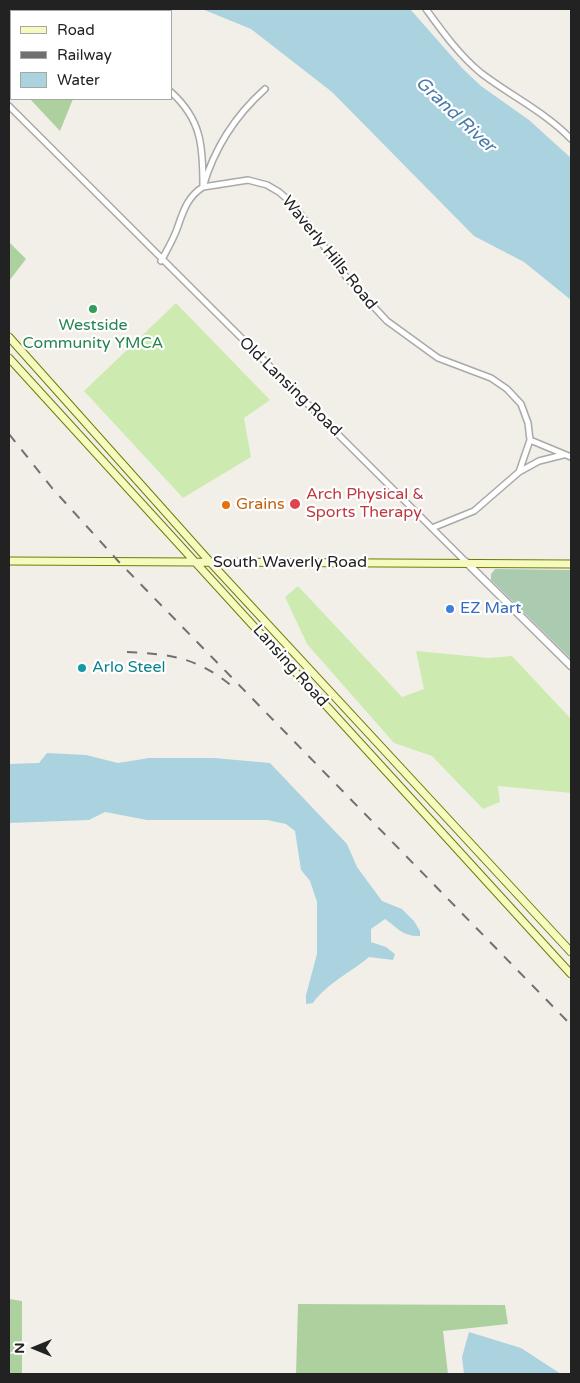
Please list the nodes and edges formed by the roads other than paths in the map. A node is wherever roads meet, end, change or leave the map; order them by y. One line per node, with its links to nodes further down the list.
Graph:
1 (426, 9): 5 (street)
2 (265, 89): 6 (street)
3 (172, 93): 6 (street)
4 (9, 106): 7 (street, Old Lansing Road)
5 (571, 140)
6 (203, 187): 7 (street); 10 (street, Waverly Hills Road)
7 (161, 261): 14 (street, Old Lansing Road)
8 (9, 337): 18 (main road, Lansing Road)
9 (9, 358): 17 (main road, Lansing Road)
10 (530, 440): 11 (street); 13 (street)
11 (563, 455): 12 (street); 13 (street)
12 (571, 457)
13 (519, 472): 14 (street)
14 (432, 528): 16 (street, Old Lansing Road)
15 (9, 561): 17 (main road, South Waverly Road)
16 (466, 562): 18 (main road, South Waverly Road); 19 (main road, South Waverly Road); 20 (street, Old Lansing Road)
17 (195, 563): 18 (main road, South Waverly Road); 22 (main road, Lansing Road)
18 (211, 563): 21 (main road, Lansing Road)
19 (571, 564)
20 (571, 666)
21 (571, 952)
22 (571, 974)

